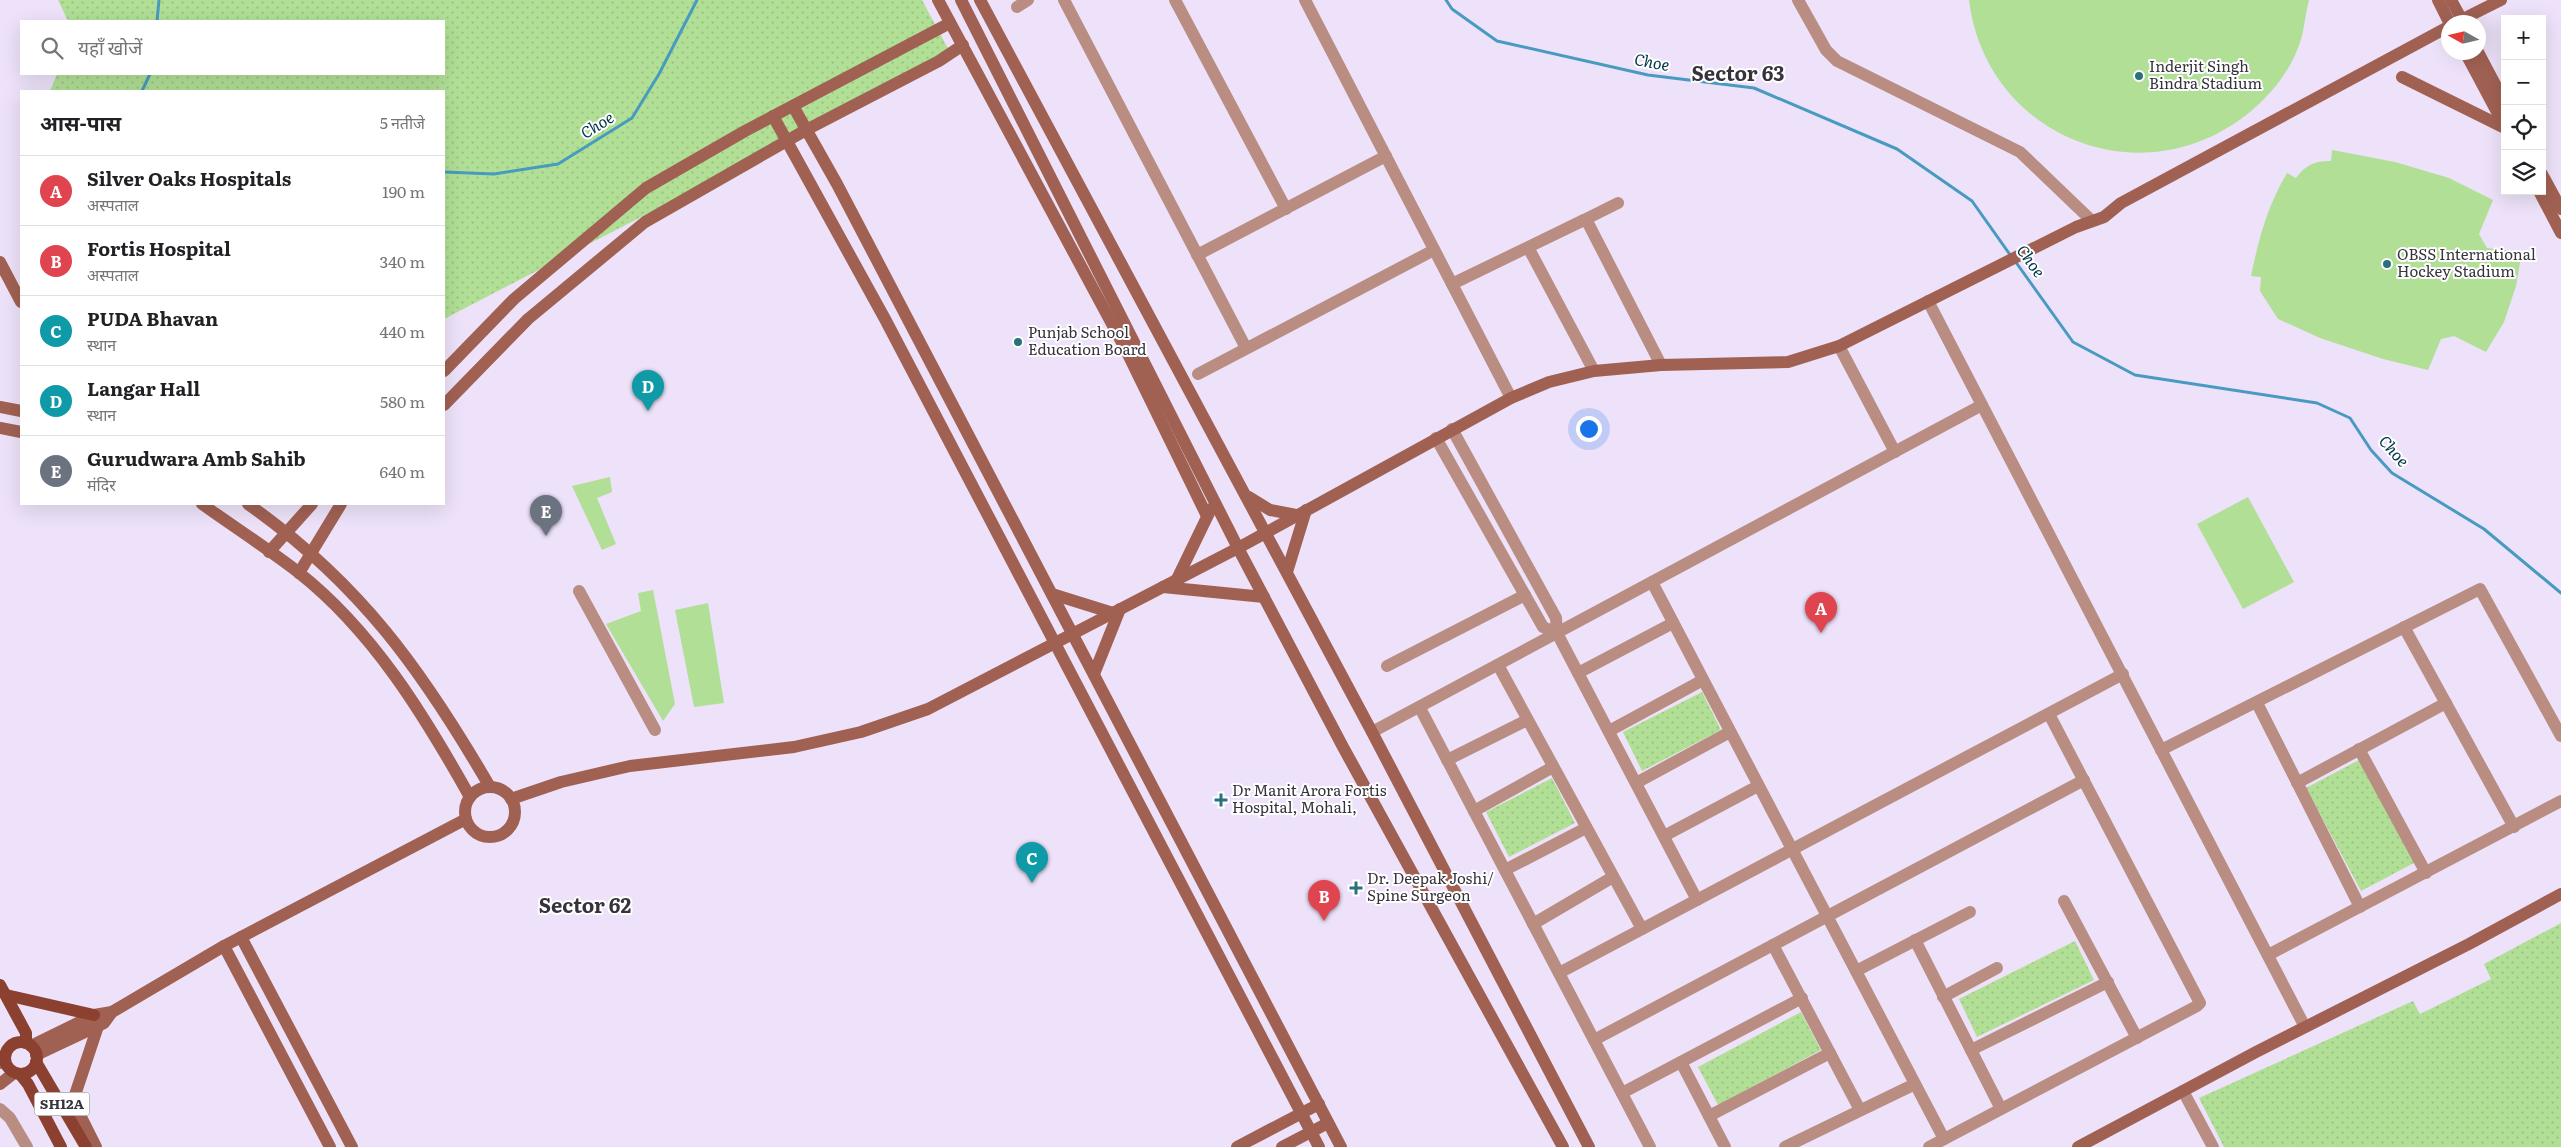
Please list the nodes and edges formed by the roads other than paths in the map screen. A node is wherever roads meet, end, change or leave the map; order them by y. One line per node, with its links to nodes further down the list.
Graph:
1 (938, 0): 14 (street)
2 (961, 0): 66 (street)
3 (980, 0): 65 (street)
4 (1064, 0): 40 (street)
5 (1175, 0): 33 (street)
6 (1305, 0): 27 (street)
7 (1798, 0): 36 (street)
8 (2438, 0): 11 (street)
9 (2451, 0): 12 (street)
10 (2501, 0): 13 (street)
11 (2452, 15)
12 (2456, 15)
13 (2472, 15)
14 (950, 23): 16 (street); 21 (street)
15 (2441, 31): 36 (street)
16 (964, 44): 25 (street); 72 (street)
17 (2469, 60): 23 (street)
18 (2482, 60): 20 (street)
19 (2402, 78): 24 (street)
20 (2501, 95)
21 (793, 106): 22 (street); 25 (street)
22 (773, 116): 26 (street); 50 (street)
23 (2501, 120)
24 (2501, 126)
25 (806, 130): 26 (street); 29 (street)
26 (787, 141): 30 (street); 54 (street)
27 (1386, 156): 33 (street); 39 (street)
28 (2546, 181): 34 (street)
29 (837, 184): 30 (street); 45 (street)
30 (818, 194): 46 (street)
31 (2541, 195): 37 (street)
32 (1618, 204): 35 (street)
33 (1286, 209): 40 (street)
34 (2561, 209)
35 (1584, 220): 38 (street); 49 (street)
36 (2092, 221): 44 (street)
37 (2561, 234)
38 (1528, 249): 42 (street); 51 (street)
39 (1434, 250): 42 (street); 48 (street)
40 (1197, 255): 48 (street)
41 (0, 262): 43 (street)
42 (1452, 284): 53 (street)
43 (20, 300)
44 (1928, 301): 47 (street); 55 (street)
45 (902, 310): 46 (street); 62 (street)
46 (885, 319): 63 (street)
47 (1839, 346): 49 (street); 64 (street)
48 (1246, 348): 52 (street)
49 (1661, 364): 51 (street)
50 (445, 370)
51 (1594, 371): 53 (street)
52 (1198, 374)
53 (1511, 398): 59 (street)
54 (445, 404)
55 (1982, 406): 64 (street); 97 (street)
56 (0, 407): 57 (street)
57 (20, 411)
58 (0, 428): 60 (street)
59 (1452, 429): 61 (street); 90 (street)
60 (20, 432)
61 (1436, 438): 71 (street); 85 (street)
62 (970, 439): 63 (street); 84 (street)
63 (952, 448): 92 (street)
64 (1895, 452): 81 (street)
65 (1245, 494): 71 (street); 74 (street)
66 (1214, 502): 72 (street); 75 (street)
67 (203, 505): 76 (street)
68 (249, 505): 73 (street)
69 (311, 505): 73 (street)
70 (340, 505): 77 (street)
71 (1301, 513): 74 (street); 78 (street)
72 (1207, 516): 80 (street)
73 (287, 532): 76 (street); 77 (street)
74 (1266, 532): 75 (street); 78 (street)
75 (1238, 548): 80 (street); 86 (street)
76 (269, 552): 79 (street)
77 (311, 552): 79 (street); 117 (street)
78 (1287, 572): 106 (street)
79 (299, 573): 118 (street)
80 (1177, 579): 82 (street)
81 (1652, 582): 88 (street); 90 (street)
82 (1163, 587): 86 (street); 87 (street)
83 (579, 591): 104 (street)
84 (1052, 594): 87 (street); 91 (street)
85 (1525, 595): 90 (street); 93 (street)
86 (1264, 597): 183 (street)
87 (1117, 611): 91 (street); 96 (street)
88 (1673, 623): 95 (street); 98 (street)
89 (2404, 627): 99 (street); 100 (street); 108 (street)
90 (1557, 632): 94 (street); 95 (street)
91 (1073, 634): 92 (street); 96 (street)
92 (1054, 644): 119 (street); 168 (street)
93 (1387, 666)
94 (1498, 666): 101 (street); 103 (street)
95 (1578, 673): 105 (street)
96 (1094, 674): 164 (street)
97 (2123, 674): 102 (street); 110 (street)
98 (1703, 680): 105 (street); 107 (street)
99 (2257, 703): 110 (street); 115 (street)
100 (2446, 703): 109 (street); 123 (street)
101 (1420, 708): 106 (street); 111 (street)
102 (2049, 714): 113 (street); 126 (street)
103 (1527, 720): 111 (street); 112 (street)
104 (655, 730)
105 (1608, 731): 114 (street)
106 (1372, 732): 184 (street)
107 (1730, 732): 114 (street); 116 (street)
108 (2561, 736)
109 (2359, 749): 115 (street); 128 (street)
110 (2162, 750): 142 (street)
111 (1447, 760): 121 (street)
112 (1553, 767): 121 (street); 124 (street)
113 (2084, 780): 135 (street); 152 (street)
114 (1636, 783): 125 (street)
115 (2298, 783): 133 (street)
116 (1758, 786): 125 (street); 126 (street)
117 (490, 787): 118 (street); 119 (street)
118 (470, 798): 122 (street)
119 (511, 799): 122 (street)
120 (2561, 801): 123 (street)
121 (1474, 811): 127 (street)
122 (466, 819): 138 (street)
123 (2514, 826): 128 (street)
124 (1586, 828): 127 (street); 129 (street)
125 (1664, 836): 131 (street)
126 (1792, 850): 131 (street); 135 (street)
127 (1505, 870): 136 (street)
128 (2426, 872): 133 (street)
129 (1613, 877): 136 (street); 137 (street)
130 (2561, 894): 151 (street)
131 (1697, 900): 137 (street)
132 (2064, 901): 146 (street)
133 (2360, 907): 142 (street)
134 (1970, 912): 139 (street)
135 (1827, 916): 140 (street); 144 (street)
136 (1533, 924): 145 (street)
137 (1642, 929): 145 (street)
138 (241, 937): 141 (street); 178 (street)
139 (1915, 940): 144 (street); 148 (street)
140 (1773, 944): 149 (street); 153 (street)
141 (224, 946): 150 (street); 177 (street)
142 (2268, 955): 151 (street)
143 (1997, 968): 148 (street)
144 (1856, 971): 161 (street)
145 (1559, 973): 153 (street)
146 (2108, 982): 152 (street); 154 (street)
147 (3, 990): 150 (main road); 155 (main road, SH12A)
148 (1943, 997): 154 (street)
149 (1802, 998): 157 (street); 158 (street)
150 (96, 1020): 155 (street); 176 (street)
151 (2305, 1027): 162 (street)
152 (2137, 1038): 167 (street)
153 (1594, 1040): 163 (street)
154 (1971, 1050): 167 (street)
155 (32, 1052): 156 (main road); 159 (main road); 175 (main road, SH12A)
156 (3, 1053): 159 (main road)
157 (1830, 1053): 166 (street); 169 (street)
158 (1681, 1062): 163 (street); 169 (street)
159 (17, 1074): 160 (street); 174 (main road, SH12A)
160 (0, 1084)
161 (1915, 1084): 166 (street); 172 (street)
162 (2183, 1091): 189 (street); 190 (street)
163 (1622, 1094): 185 (street)
164 (1319, 1104): 168 (street); 170 (street)
165 (0, 1109): 173 (street)
166 (1860, 1110): 187 (street)
167 (2001, 1110): 172 (street)
168 (1301, 1114): 171 (street); 179 (street)
169 (1710, 1116): 186 (street)
170 (1328, 1123): 171 (street); 182 (street)
171 (1311, 1132): 180 (street); 181 (street)
172 (1944, 1139): 188 (street)
173 (27, 1147)
174 (61, 1147)
175 (86, 1147)
176 (96, 1147)
177 (330, 1147)
178 (352, 1147)
179 (1237, 1147)
180 (1282, 1147)
181 (1319, 1147)
182 (1341, 1147)
183 (1563, 1147)
184 (1589, 1147)
185 (1650, 1147)
186 (1726, 1147)
187 (1785, 1147)
188 (1929, 1147)
189 (2078, 1147)
190 (2213, 1147)

